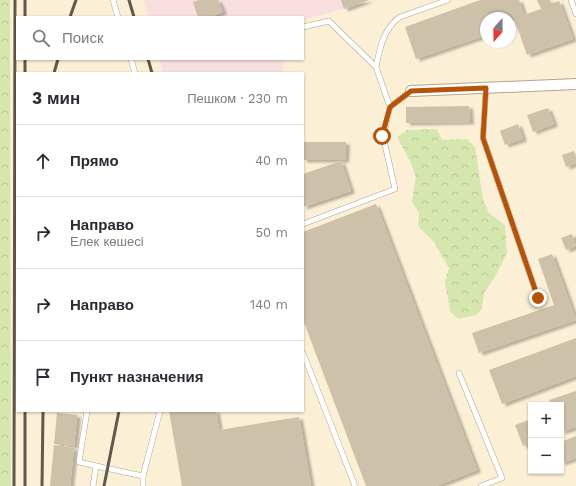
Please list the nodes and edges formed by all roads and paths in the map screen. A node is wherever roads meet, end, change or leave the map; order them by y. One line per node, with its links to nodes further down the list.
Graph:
1 (113, 0): 5 (lane)
2 (448, 0): 8 (lane)
3 (571, 0): 4 (lane)
4 (576, 14)
5 (118, 16)
6 (304, 27): 8 (lane)
7 (131, 60): 9 (lane)
8 (376, 67): 13 (lane)
9 (135, 72)
10 (576, 84): 11 (street)
11 (486, 88): 12 (street); 15 (lane)
12 (411, 91): 13 (lane)
13 (390, 107): 14 (lane)
14 (304, 224)
15 (538, 298)
16 (304, 356): 24 (lane)
17 (459, 373): 25 (lane)
18 (87, 412): 20 (lane)
19 (160, 412): 21 (lane)
20 (96, 466): 21 (lane); 22 (lane)
21 (143, 476): 23 (lane)
22 (93, 486)
23 (143, 486)
24 (355, 486)
25 (480, 486)

